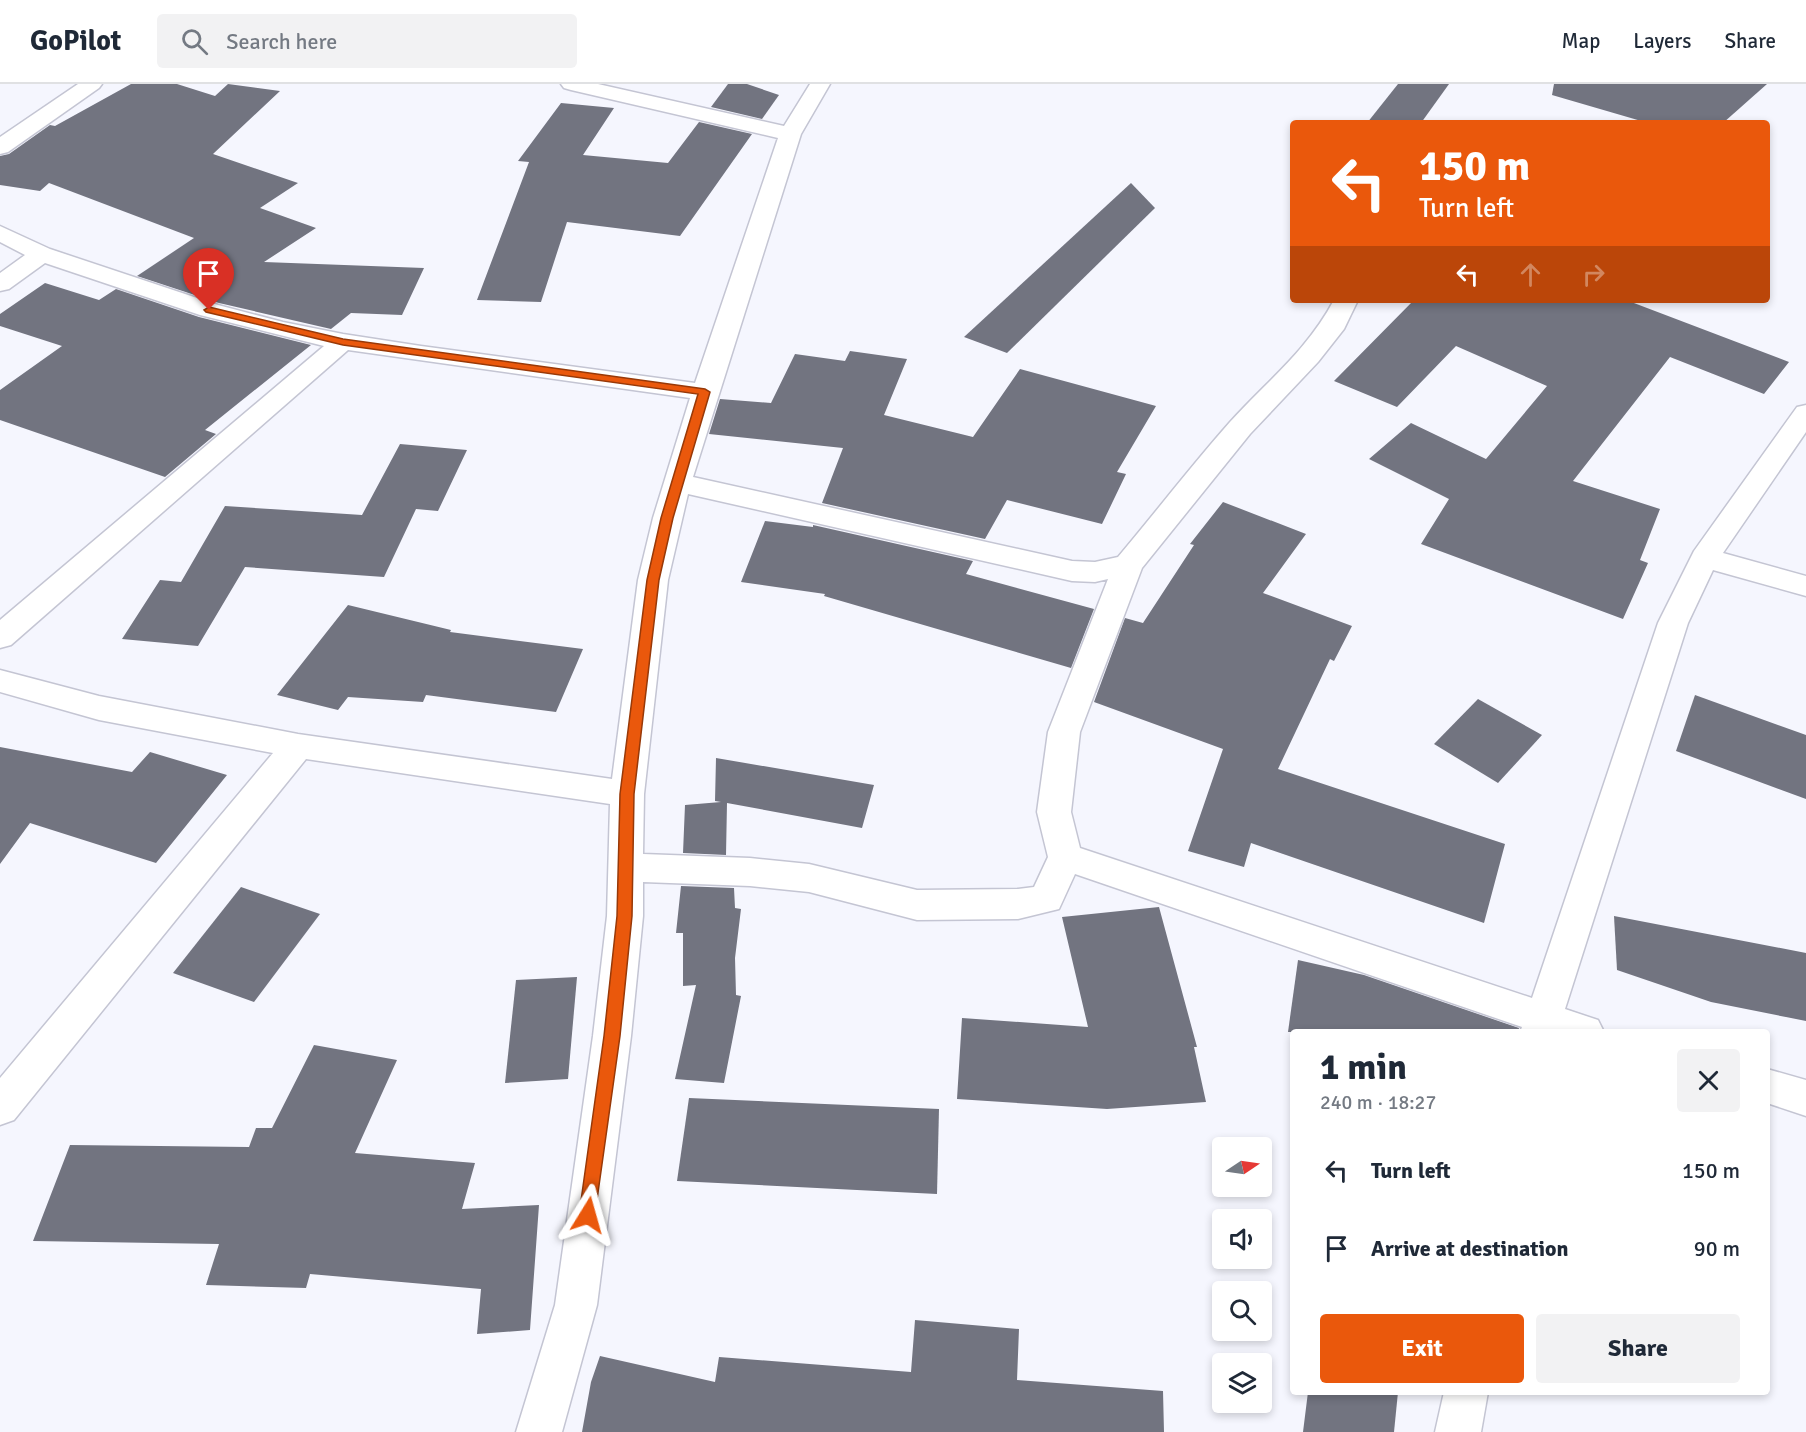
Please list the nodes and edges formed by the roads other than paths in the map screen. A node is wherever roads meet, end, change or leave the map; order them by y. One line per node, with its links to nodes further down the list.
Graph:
1 (92, 84): 5 (street)
2 (571, 84): 4 (street)
3 (820, 84): 4 (street)
4 (790, 134): 11 (street)
5 (0, 147)
6 (0, 233): 7 (street)
7 (42, 254): 8 (street); 10 (street)
8 (0, 284)
9 (1344, 303): 15 (street)
10 (343, 342): 11 (street); 17 (street)
11 (705, 392): 13 (street)
12 (1806, 413): 14 (street)
13 (678, 483): 15 (street); 20 (street)
14 (1704, 558): 16 (street); 23 (street)
15 (1128, 565): 21 (street)
16 (1806, 586)
17 (0, 637)
18 (0, 681): 19 (street)
19 (298, 746): 20 (street); 27 (street)
20 (627, 794): 22 (street)
21 (1065, 857): 22 (street); 23 (street)
22 (625, 867): 29 (street)
23 (1540, 1025): 24 (street)
24 (1566, 1029)
25 (1770, 1087): 26 (street)
26 (1806, 1098)
27 (0, 1107)
28 (1465, 1395): 30 (street)
29 (539, 1432)
30 (1458, 1432)

